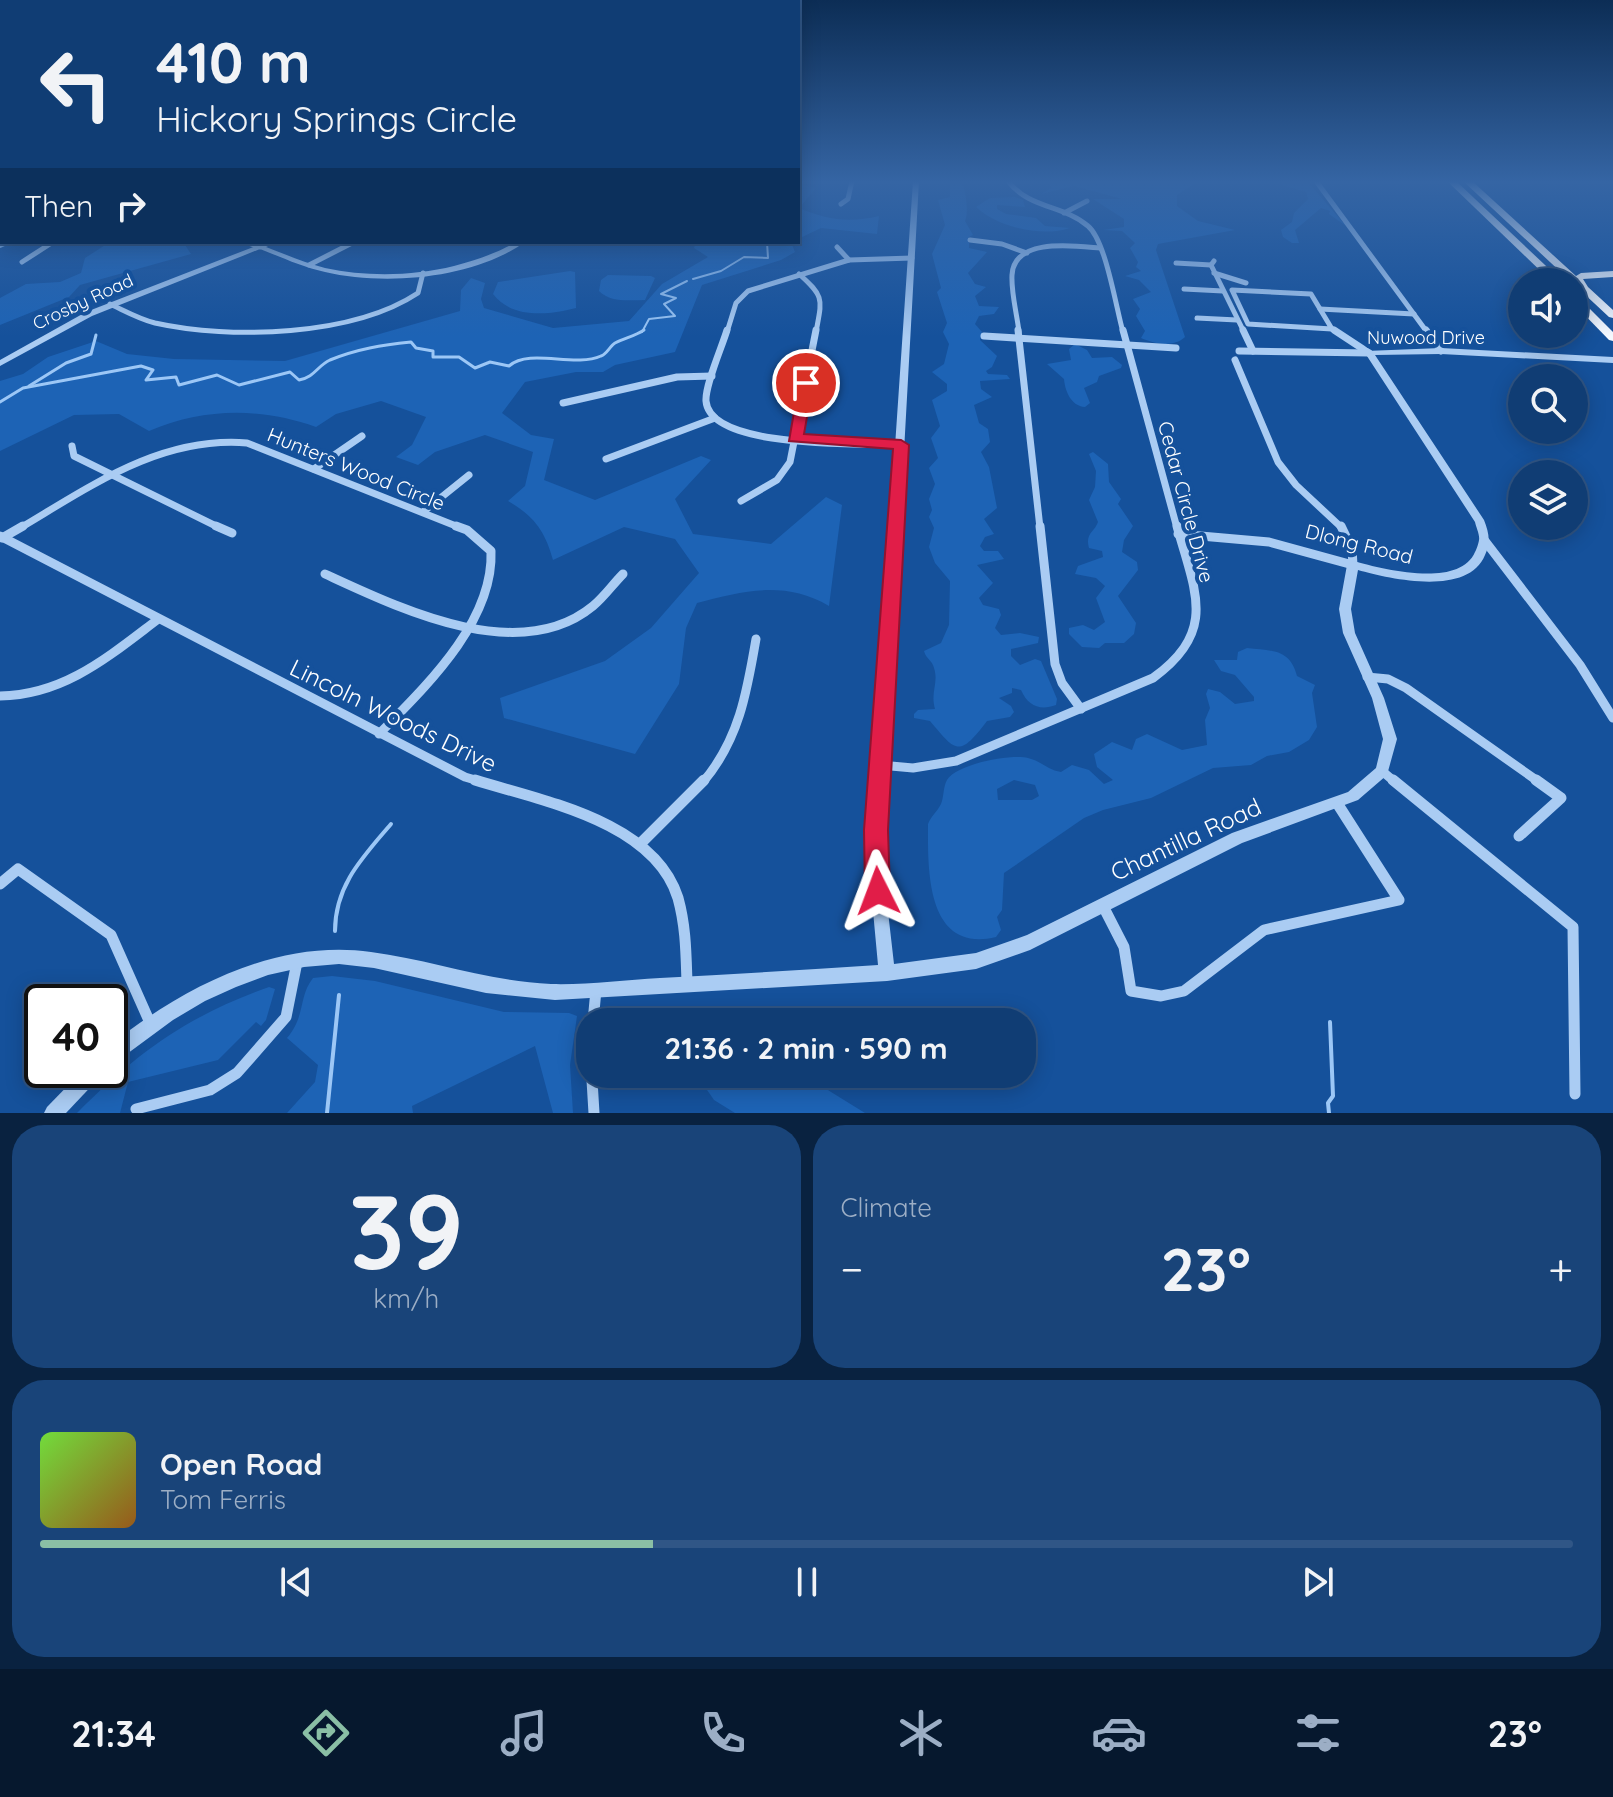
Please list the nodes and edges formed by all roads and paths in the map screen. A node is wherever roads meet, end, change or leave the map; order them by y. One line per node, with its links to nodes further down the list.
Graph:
1 (913, 233): 16 (street)
2 (1092, 233): 14 (street, Cedar Circle Drive)
3 (1354, 233): 38 (street)
4 (1506, 233): 22 (main road)
5 (1525, 233): 17 (main road)
6 (970, 240): 15 (street)
7 (50, 244): 19 (street)
8 (251, 244): 12 (street)
9 (267, 244): 12 (street, Crosby Road)
10 (350, 244): 21 (street)
11 (517, 244): 25 (street)
12 (260, 247): 21 (street); 34 (street, Crosby Road)
13 (837, 247): 18 (street)
14 (1100, 248): 15 (street); 45 (street, Cedar Circle Drive)
15 (1027, 253): 43 (street)
16 (912, 258): 18 (street); 59 (street)
17 (1554, 259): 23 (main road); 24 (main road)
18 (849, 260): 27 (street)
19 (22, 262)
20 (1176, 263): 26 (street)
21 (309, 265): 25 (street)
22 (1543, 268)
23 (1564, 268)
24 (1595, 269)
25 (423, 273): 34 (street)
26 (1214, 273): 30 (street); 32 (street)
27 (799, 274): 54 (street); 58 (street)
28 (1613, 274): 29 (main road)
29 (1588, 276)
30 (1246, 283)
31 (1184, 289): 32 (street)
32 (1223, 291): 40 (street)
33 (1588, 291): 37 (main road)
34 (110, 304): 53 (street, Crosby Road)
35 (1320, 309): 38 (street); 41 (street); 41 (street)
36 (1588, 312): 44 (main road)
37 (1612, 312)
38 (1414, 314): 49 (street)
39 (1197, 318): 40 (street)
40 (1237, 320): 48 (street)
41 (1332, 329): 50 (street)
42 (984, 336): 43 (street)
43 (1019, 338): 45 (street); 79 (street)
44 (1613, 338)
45 (1126, 345): 46 (street); 68 (street, Cedar Circle Drive)
46 (1176, 348)
47 (1239, 351): 48 (street, Nuwood Drive)
48 (1253, 351): 50 (street, Nuwood Drive)
49 (1441, 351): 50 (street, Nuwood Drive); 52 (street, Nuwood Drive)
50 (1369, 353): 70 (street)
51 (1235, 360): 71 (street)
52 (1613, 360)
53 (0, 363)
54 (712, 376): 55 (street); 56 (street)
55 (563, 403)
56 (715, 418): 58 (street); 61 (street)
57 (362, 436): 62 (street)
58 (795, 438): 59 (street); 65 (street)
59 (901, 445): 82 (street)
60 (72, 446): 64 (street)
61 (606, 459)
62 (314, 469): 64 (street, Hunters Wood Circle); 66 (street, Hunters Wood Circle)
63 (469, 475): 66 (street)
64 (111, 477): 67 (street); 69 (street, Hunters Wood Circle)
65 (741, 501)
66 (423, 512): 75 (street, Hunters Wood Circle)
67 (232, 533)
68 (1178, 534): 71 (street, Dlong Road); 79 (street, Cedar Circle Drive)
69 (1, 537): 74 (street, Lincoln Woods Drive)
70 (1485, 541): 71 (street, Dlong Road); 80 (street)
71 (1353, 565): 77 (street)
72 (325, 574): 75 (street)
73 (623, 574): 75 (street)
74 (157, 620): 78 (street); 81 (street, Lincoln Woods Drive)
75 (465, 627): 81 (street, Hunters Wood Circle)
76 (756, 639): 86 (street)
77 (1367, 677): 83 (street); 85 (street)
78 (0, 696)
79 (1081, 709): 82 (street, Cedar Circle Drive)
80 (1613, 718)
81 (379, 734): 86 (street, Lincoln Woods Drive)
82 (880, 765): 90 (street)
83 (1382, 771): 84 (street, Chantilla Road); 98 (street)
84 (1337, 803): 88 (street, Chantilla Road); 88 (street)
85 (1519, 836)
86 (640, 844): 91 (street, Lincoln Woods Drive)
87 (0, 884): 94 (street)
88 (1103, 906): 90 (street, Chantilla Road)
89 (297, 962): 92 (street, Chantilla Road); 94 (street, Chantilla Road); 99 (street)
90 (887, 973): 91 (street, Chantilla Road)
91 (687, 983): 92 (street, Chantilla Road)
92 (596, 990): 93 (street)
93 (594, 1008)
94 (151, 1025): 95 (street, Chantilla Road)
95 (128, 1042)
96 (77, 1088): 100 (street)
97 (592, 1088): 101 (street)
98 (1575, 1094)
99 (136, 1109)
100 (53, 1113)
101 (594, 1113)

